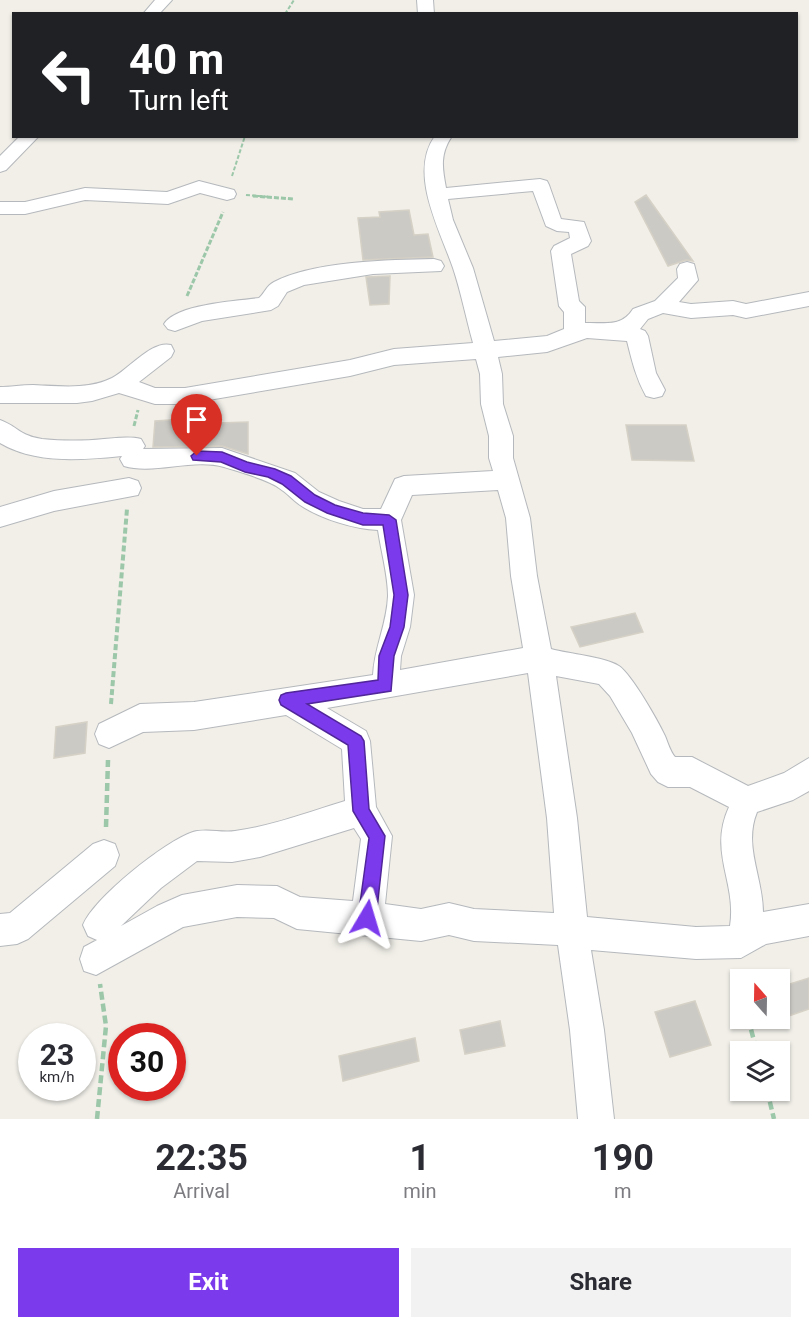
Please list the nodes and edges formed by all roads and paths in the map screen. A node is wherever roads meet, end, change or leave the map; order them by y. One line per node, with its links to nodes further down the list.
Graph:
1 (164, 0): 2 (street)
2 (152, 12)
3 (29, 138): 6 (street)
4 (244, 138): 7 (path)
5 (443, 138): 8 (street)
6 (0, 166)
7 (227, 194): 9 (path); 10 (street); 17 (path)
8 (440, 194): 19 (street); 20 (street)
9 (293, 199)
10 (44, 204): 11 (street); 12 (street)
11 (0, 208)
12 (0, 221)
13 (434, 266): 17 (street)
14 (687, 269): 16 (street)
15 (809, 299): 16 (street)
16 (662, 306): 18 (street)
17 (175, 324)
18 (622, 331): 19 (street); 23 (street)
19 (574, 332): 20 (street)
20 (485, 349): 24 (street); 29 (street)
21 (163, 351): 22 (street)
22 (120, 385): 24 (street); 25 (street)
23 (654, 390)
24 (144, 393): 28 (path)
25 (6, 395): 26 (street)
26 (0, 414)
27 (0, 429): 28 (street)
28 (132, 452): 32 (street)
29 (508, 480): 32 (street); 33 (street)
30 (129, 488): 31 (street); 36 (path)
31 (0, 517)
32 (389, 520): 34 (street)
33 (539, 658): 34 (street); 38 (street); 45 (street)
34 (386, 686): 35 (street)
35 (286, 700): 36 (street); 39 (street)
36 (109, 734): 40 (path)
37 (809, 773): 38 (street)
38 (747, 801): 46 (street)
39 (361, 811): 41 (street); 43 (street)
40 (104, 855): 44 (street)
41 (367, 918): 45 (street); 47 (street)
42 (809, 920): 46 (street)
43 (99, 925)
44 (0, 930)
45 (572, 930): 46 (street); 50 (street)
46 (741, 942)
47 (96, 958): 49 (path)
48 (770, 1101): 51 (path)
49 (97, 1119)
50 (596, 1119)
51 (774, 1119)

